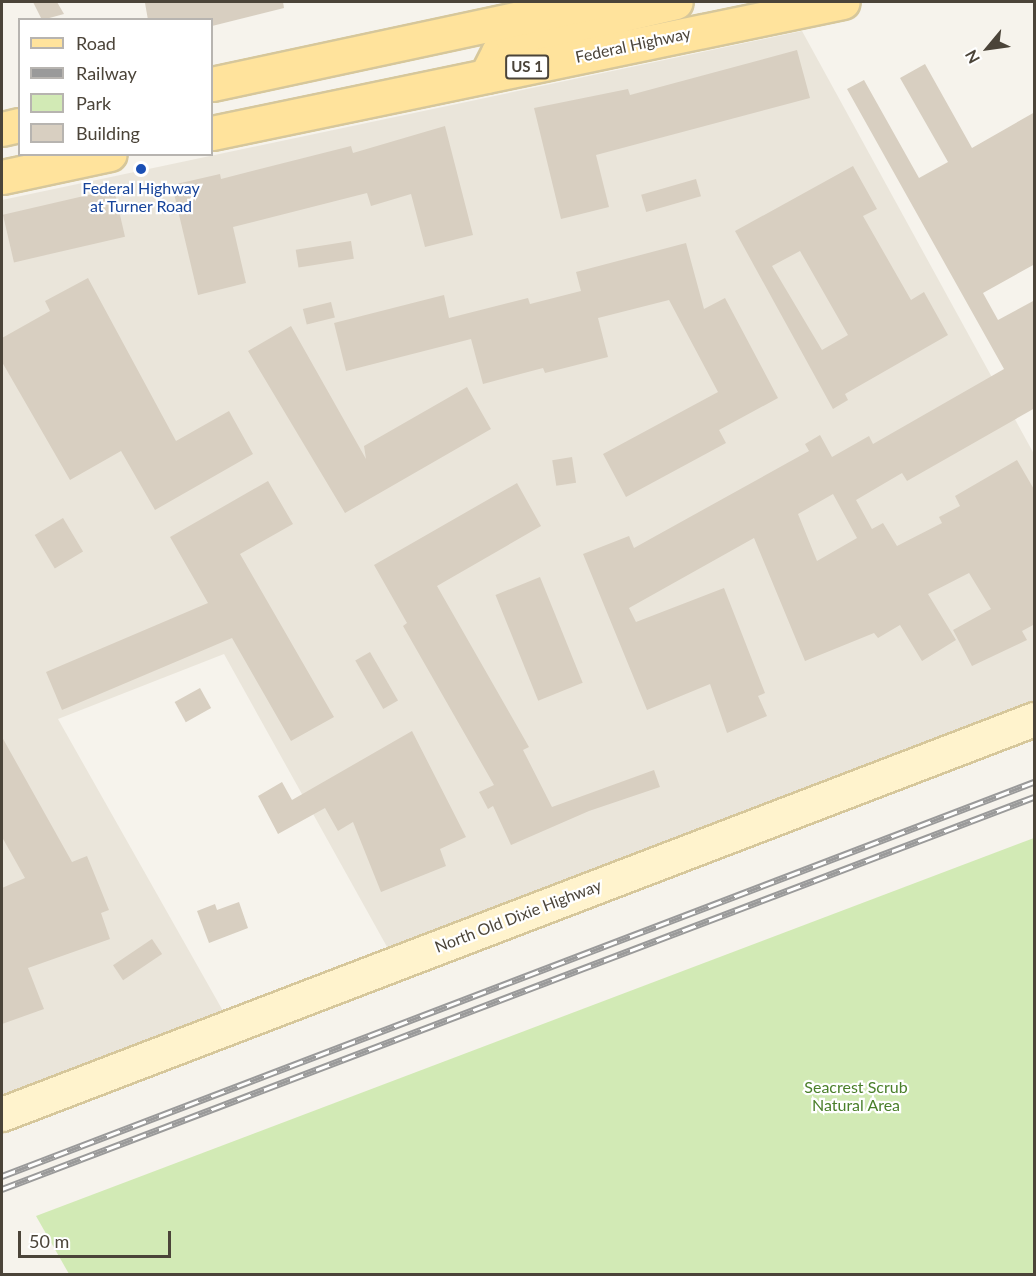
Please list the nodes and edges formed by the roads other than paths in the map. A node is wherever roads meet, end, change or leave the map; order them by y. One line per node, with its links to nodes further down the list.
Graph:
1 (596, 2): 5 (main road)
2 (676, 2): 4 (main road)
3 (832, 3): 4 (main road, Federal Highway / US 1)
4 (486, 76): 8 (main road, Federal Highway / US 1)
5 (213, 84)
6 (18, 125): 7 (main road)
7 (2, 129)
8 (213, 133)
9 (101, 156): 10 (main road)
10 (2, 177)
11 (1035, 719): 12 (street, North Old Dixie Highway)
12 (2, 1114)

